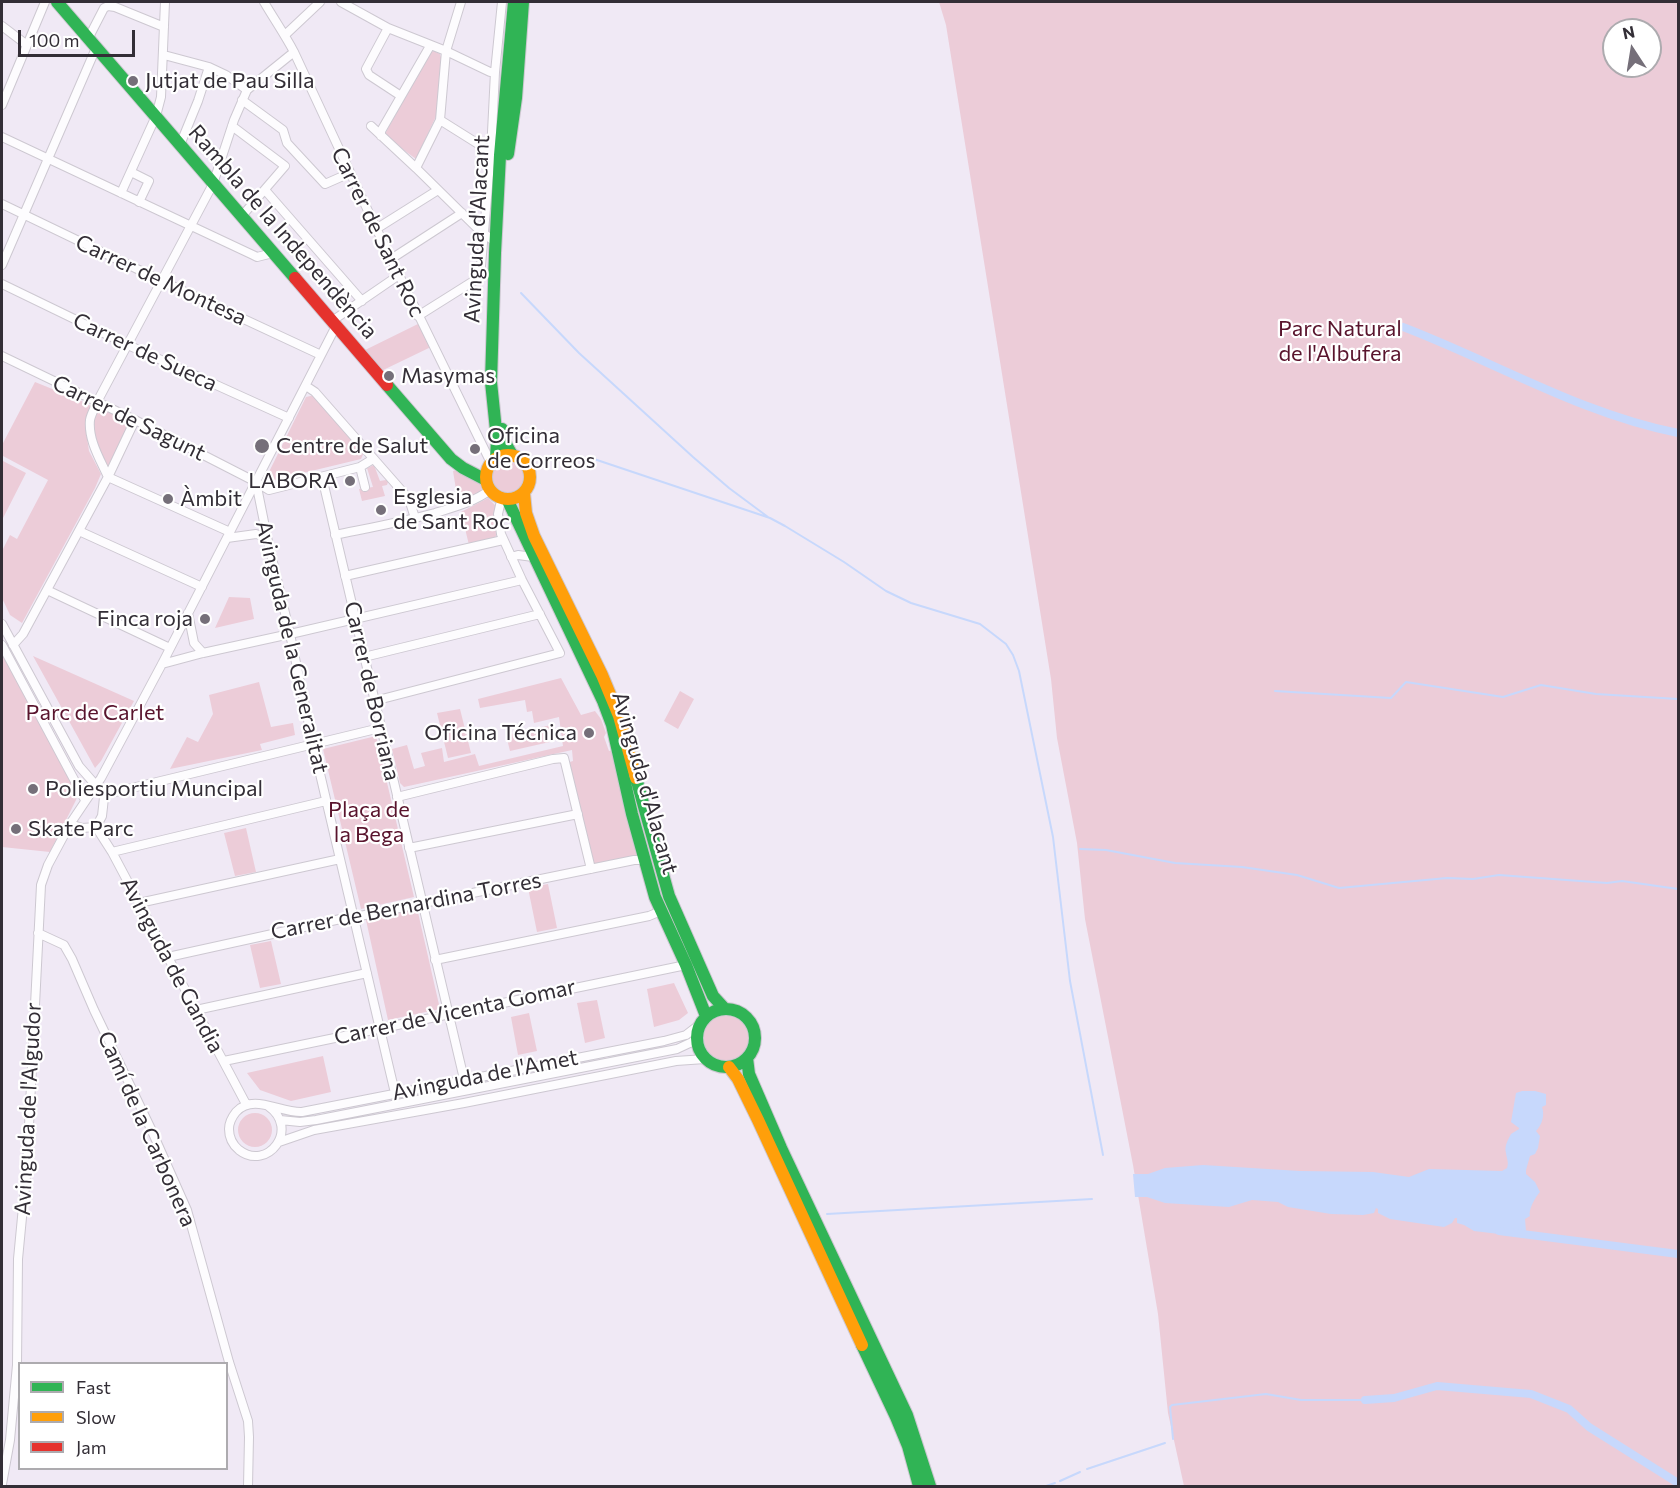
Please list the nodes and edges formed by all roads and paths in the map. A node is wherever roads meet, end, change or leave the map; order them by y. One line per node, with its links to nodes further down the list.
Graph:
1 (45, 2): 16 (street)
2 (57, 2): 15 (main road, Rambla de la Independència)
3 (165, 2): 12 (street)
4 (264, 2): 14 (street, Carrer de Sant Roc)
5 (320, 2): 14 (street)
6 (341, 2): 13 (street)
7 (460, 2): 18 (street)
8 (502, 2): 22 (street, Avinguda d'Alacant)
9 (514, 2): 51 (main road, Avinguda d'Alacant)
10 (523, 2): 68 (main road, Avinguda d'Alacant)
11 (2, 26): 16 (street)
12 (164, 27): 15 (street); 20 (street)
13 (388, 28): 17 (street); 24 (street)
14 (285, 35): 19 (street, Carrer de Sant Roc)
15 (92, 43): 27 (main road, Rambla de la Independència); 35 (street)
16 (27, 45): 26 (street)
17 (430, 46): 18 (street); 24 (street)
18 (446, 51): 22 (street); 28 (street)
19 (294, 52): 23 (street); 38 (street, Carrer de Sant Roc)
20 (164, 56): 21 (street); 27 (street)
21 (209, 67): 23 (street); 33 (street)
22 (495, 72): 34 (street, Avinguda d'Alacant)
23 (247, 90): 25 (street)
24 (401, 96): 31 (street)
25 (242, 100): 29 (street); 38 (street)
26 (2, 105)
27 (156, 116): 33 (main road, Rambla de la Independència); 37 (street)
28 (441, 120): 34 (street); 36 (street)
29 (232, 126): 39 (street); 40 (street)
30 (371, 126): 31 (street)
31 (381, 136): 36 (street)
32 (2, 137): 35 (street)
33 (180, 145): 39 (main road, Rambla de la Independència)
34 (491, 153): 50 (street, Avinguda d'Alacant)
35 (46, 159): 42 (street); 46 (street)
36 (416, 168): 41 (street)
37 (131, 172): 42 (street); 43 (street)
38 (350, 173): 49 (street, Carrer de Sant Roc)
39 (213, 184): 47 (main road, Rambla de la Independència); 48 (street)
40 (265, 190): 47 (street); 58 (street)
41 (438, 190): 45 (street); 49 (street)
42 (121, 193): 43 (street)
43 (139, 202): 48 (street)
44 (2, 204): 46 (street, Carrer de Montesa)
45 (462, 213): 50 (street); 53 (street)
46 (23, 214): 54 (street); 56 (street, Carrer de Montesa)
47 (241, 217): 52 (main road, Rambla de la Independència)
48 (190, 227): 52 (street); 56 (street)
49 (376, 229): 53 (street, Carrer de Sant Roc)
50 (483, 232): 51 (street); 59 (street, Avinguda d'Alacant)
51 (495, 242): 70 (main road, Avinguda d'Alacant)
52 (273, 253): 60 (main road, Rambla de la Independència)
53 (391, 259): 55 (street, Carrer de Sant Roc)
54 (2, 265)
55 (399, 275): 58 (street); 59 (street, Carrer de Sant Roc)
56 (162, 281): 61 (street); 62 (street, Carrer de Montesa)
57 (2, 284): 61 (street, Carrer de Sueca)
58 (362, 301): 60 (street)
59 (418, 316): 70 (street, Carrer de Sant Roc)
60 (334, 324): 62 (street, Avinguda de l'Algudor); 75 (main road, Rambla de la Independència)
61 (128, 345): 65 (street); 66 (street, Carrer de Sueca)
62 (321, 355): 64 (street, Avinguda de l'Algudor)
63 (2, 356): 65 (street, Carrer de Sagunt)
64 (306, 386): 66 (street, Avinguda de l'Algudor); 69 (street)
65 (97, 402): 67 (street, Carrer de Sagunt); 72 (street)
66 (289, 418): 74 (street, Avinguda de l'Algudor)
67 (135, 420): 72 (street); 74 (street, Carrer de Sagunt)
68 (512, 455): 70 (main road); 77 (main road)
69 (373, 459): 71 (street, Carrer de Sagunt); 79 (street)
70 (493, 461): 75 (main road)
71 (360, 467): 73 (street, Carrer de Sagunt); 76 (street)
72 (108, 477): 80 (street); 81 (street)
73 (322, 477): 74 (street, Carrer de Sagunt); 82 (street, Carrer de Borriana)
74 (256, 482): 81 (street, Avinguda de l'Algudor); 83 (street, Avinguda de la Generalitat)
75 (488, 485): 78 (main road); 79 (street)
76 (365, 487)
77 (524, 493): 78 (main road); 127 (main road, Avinguda d'Alacant)
78 (505, 499): 84 (street); 86 (main road, Avinguda d'Alacant)
79 (415, 518): 82 (street)
80 (79, 531): 89 (street); 90 (street)
81 (229, 535): 83 (street); 89 (street, Avinguda de l'Algudor)
82 (335, 535): 87 (street, Carrer de Borriana)
83 (267, 537): 95 (street, Avinguda de la Generalitat)
84 (503, 540): 85 (street); 87 (street)
85 (511, 557): 86 (street); 88 (street)
86 (533, 557): 116 (main road, Avinguda d'Alacant)
87 (345, 576): 93 (street, Carrer de Borriana)
88 (522, 580): 92 (street); 93 (street)
89 (202, 587): 91 (street, Avinguda de l'Algudor)
90 (47, 590): 97 (street); 98 (street)
91 (188, 613): 98 (street, Avinguda de l'Algudor); 99 (street)
92 (540, 614): 100 (street); 102 (street)
93 (355, 619): 95 (street); 100 (street, Carrer de Borriana)
94 (2, 624): 97 (street)
95 (291, 634): 99 (street); 104 (street, Avinguda de la Generalitat)
96 (2, 645): 108 (street)
97 (13, 645): 105 (street)
98 (170, 648): 101 (street, Avinguda de l'Algudor)
99 (203, 653): 101 (street)
100 (364, 657): 102 (street, Carrer de Borriana)
101 (162, 664): 105 (street, Avinguda de l'Algudor)
102 (374, 701): 103 (street, Carrer de Borriana)
103 (380, 728): 104 (street); 107 (street, Carrer de Borriana)
104 (313, 744): 106 (street); 109 (street, Avinguda de la Generalitat)
105 (96, 783): 106 (street); 108 (street, Avinguda de l'Algudor)
106 (103, 795): 112 (street)
107 (397, 797): 110 (street); 113 (street, Carrer de Borriana)
108 (85, 800): 111 (street, Avinguda de l'Algudor)
109 (326, 801): 114 (street); 115 (street, Avinguda de la Generalitat)
110 (578, 814): 113 (street); 117 (street)
111 (70, 824): 112 (street); 122 (street, Avinguda de l'Algudor)
112 (96, 827): 114 (street, Avinguda de Gandia)
113 (409, 848): 119 (street, Carrer de Borriana)
114 (112, 852): 118 (street, Avinguda de Gandia)
115 (340, 859): 118 (street); 121 (street, Avinguda de la Generalitat)
116 (645, 860): 117 (street, Carrer de Bernardina Torres); 120 (main road, Avinguda d'Alacant)
117 (591, 869): 119 (street, Carrer de Bernardina Torres)
118 (139, 903): 123 (street, Avinguda de Gandia)
119 (422, 903): 121 (street, Carrer de Bernardina Torres); 124 (street, Carrer de Borriana)
120 (661, 911): 124 (street); 125 (main road, Avinguda d'Alacant)
121 (353, 916): 123 (street, Carrer de Bernardina Torres); 126 (street, Avinguda de la Generalitat)
122 (38, 933): 142 (street, Avinguda de l'Algudor); 143 (street, Camí de la Carbonera)
123 (168, 957): 128 (street, Avinguda de Gandia)
124 (435, 960): 129 (street, Carrer de Borriana)
125 (686, 965): 129 (street, Carrer de Vicenta Gomar); 130 (main road, Avinguda d'Alacant)
126 (367, 973): 128 (street); 131 (street, Avinguda de la Generalitat)
127 (724, 1008): 130 (main road); 132 (main road)
128 (196, 1010): 134 (street, Avinguda de Gandia)
129 (448, 1014): 131 (street, Carrer de Vicenta Gomar); 136 (street, Carrer de Borriana)
130 (700, 1026): 133 (main road); 136 (street, Avinguda de l'Amet); 140 (street, Avinguda de l'Amet)
131 (380, 1027): 134 (street, Carrer de Vicenta Gomar); 137 (street, Avinguda de la Generalitat)
132 (747, 1058): 135 (main road); 145 (main road)
133 (705, 1059): 135 (main road); 141 (street, Avinguda de l'Amet)
134 (224, 1061): 138 (street, Avinguda de Gandia)
135 (729, 1067): 144 (main road)
136 (464, 1079): 137 (street, Avinguda de l'Amet)
137 (395, 1093): 139 (street, Avinguda de l'Amet)
138 (246, 1104): 139 (street); 141 (street)
139 (268, 1106): 140 (street)
140 (280, 1120): 141 (street)
141 (279, 1142)
142 (2, 1484)
143 (248, 1486)
144 (919, 1486)
145 (930, 1486)

